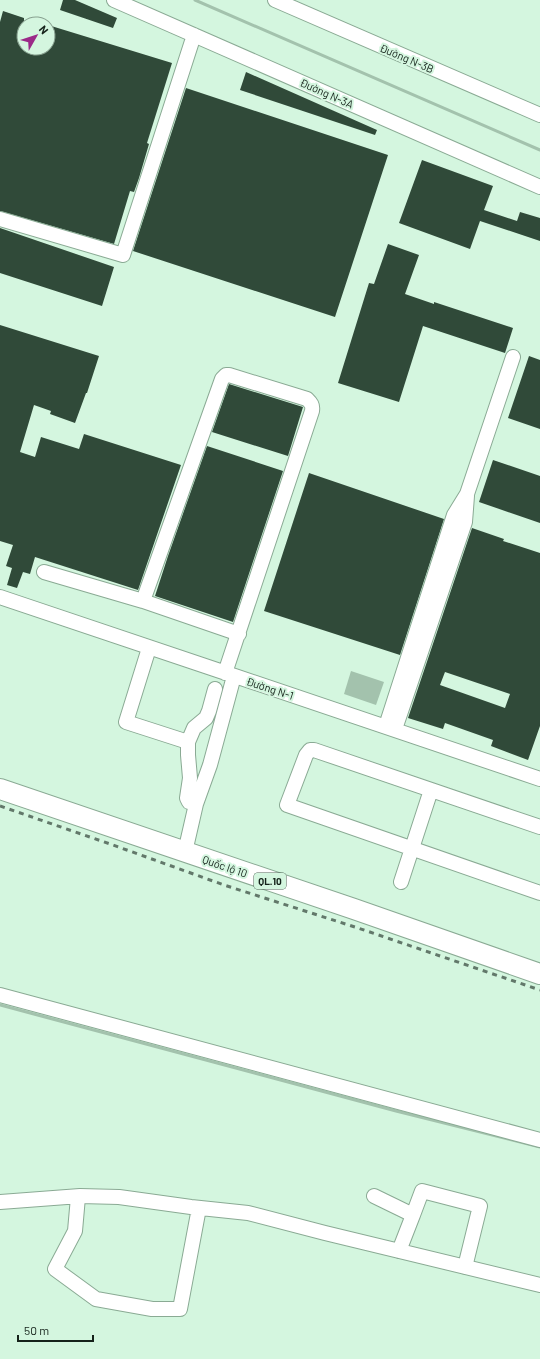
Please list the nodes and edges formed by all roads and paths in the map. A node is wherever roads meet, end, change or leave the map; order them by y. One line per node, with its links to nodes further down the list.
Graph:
1 (114, 0): 3 (street, Đường N-3A)
2 (275, 0): 4 (street, Đường N-3B)
3 (194, 35): 5 (street, Đường N-3A); 6 (street)
4 (540, 115)
5 (540, 187)
6 (0, 219)
7 (513, 357): 15 (street)
8 (44, 572): 10 (street)
9 (0, 598): 12 (street, Đường N-1)
10 (143, 601): 11 (street); 11 (street)
11 (239, 634): 13 (street)
12 (148, 648): 13 (street, Đường N-1); 16 (street)
13 (230, 675): 15 (street, Đường N-1); 20 (street)
14 (215, 689): 16 (street)
15 (390, 727): 17 (street, Đường N-1)
16 (188, 742): 20 (street)
17 (540, 778)
18 (0, 789): 23 (highway, Quốc lộ 10 / QL.10)
19 (431, 790): 21 (street); 22 (street); 22 (street)
20 (196, 804): 23 (street)
21 (540, 827)
22 (412, 848): 24 (street); 25 (street)
23 (185, 852): 26 (highway, Quốc lộ 10 / QL.10)
24 (401, 882)
25 (540, 893)
26 (540, 974)
27 (0, 995): 28 (street)
28 (540, 1140)
29 (374, 1196): 33 (street)
30 (78, 1197): 31 (street); 32 (street); 32 (street)
31 (0, 1202)
32 (199, 1208): 34 (street)
33 (413, 1215): 34 (street); 35 (street)
34 (400, 1251): 35 (street)
35 (465, 1267): 36 (street)
36 (540, 1285)

